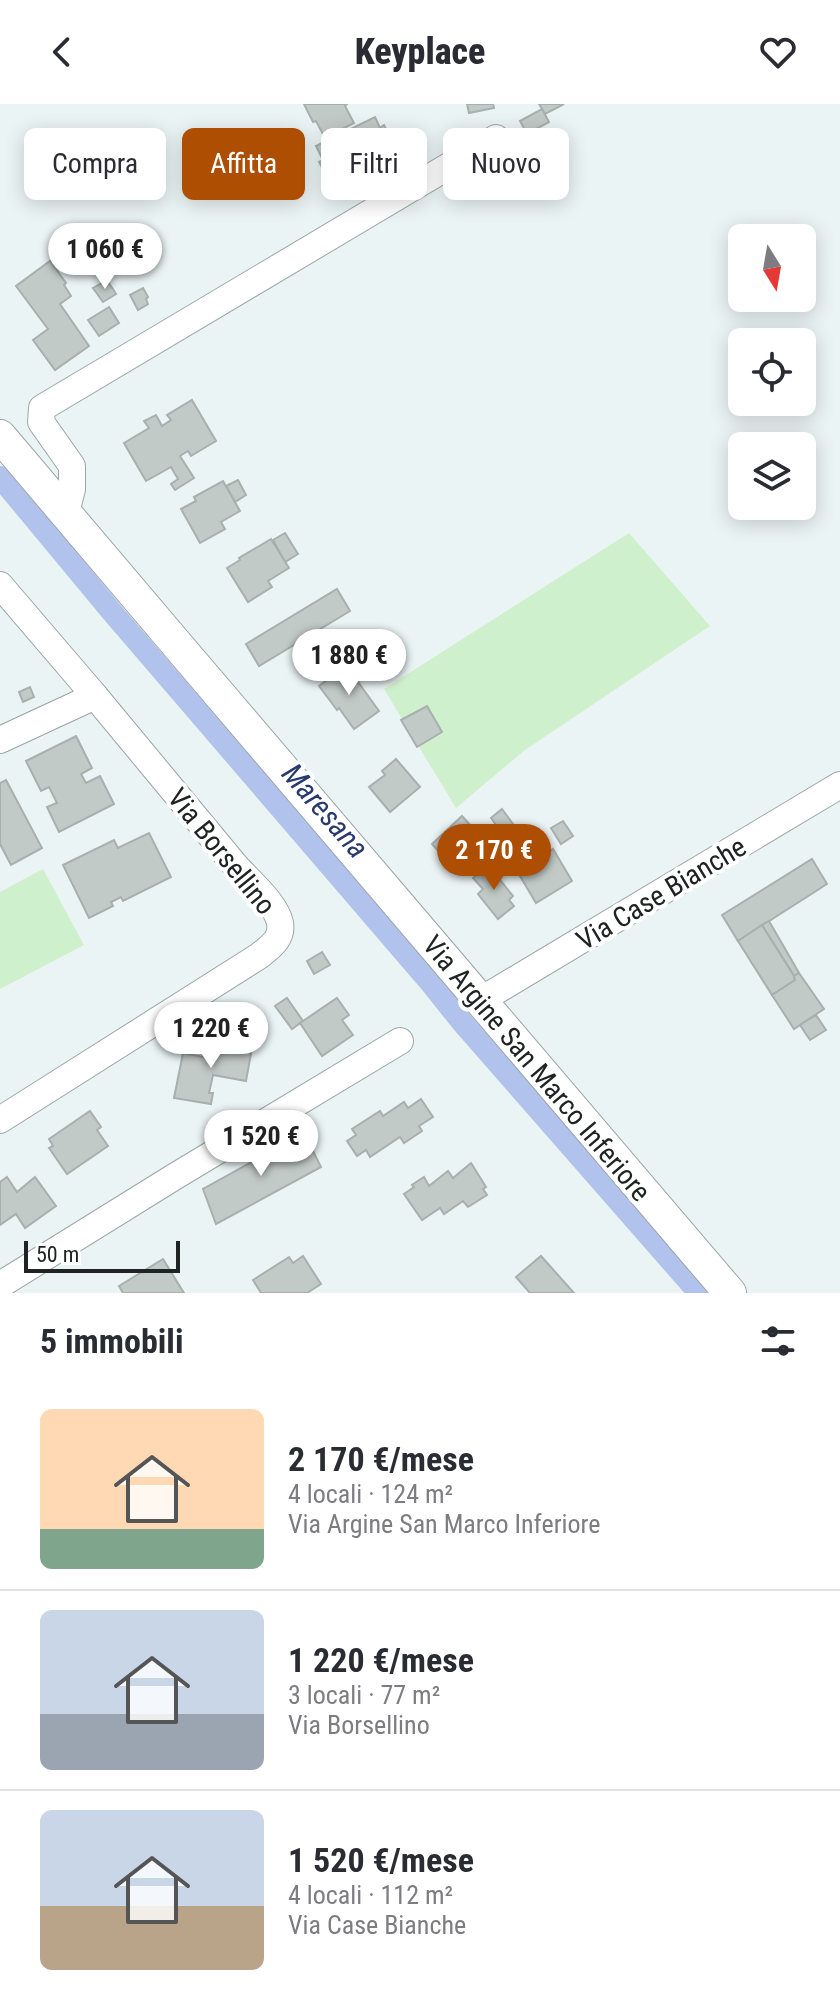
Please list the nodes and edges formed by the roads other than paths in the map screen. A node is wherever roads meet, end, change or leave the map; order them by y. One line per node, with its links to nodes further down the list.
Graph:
1 (443, 170): 3 (street)
2 (0, 436): 3 (street, Via Argine San Marco Inferiore)
3 (66, 513): 8 (street, Via Argine San Marco Inferiore)
4 (0, 585): 5 (street)
5 (95, 696): 6 (street); 10 (street, Via Borsellino)
6 (0, 740)
7 (840, 785): 8 (street, Via Case Bianche)
8 (481, 1000): 12 (street, Via Argine San Marco Inferiore)
9 (400, 1041): 11 (street)
10 (0, 1120)
11 (0, 1285)
12 (729, 1293)

